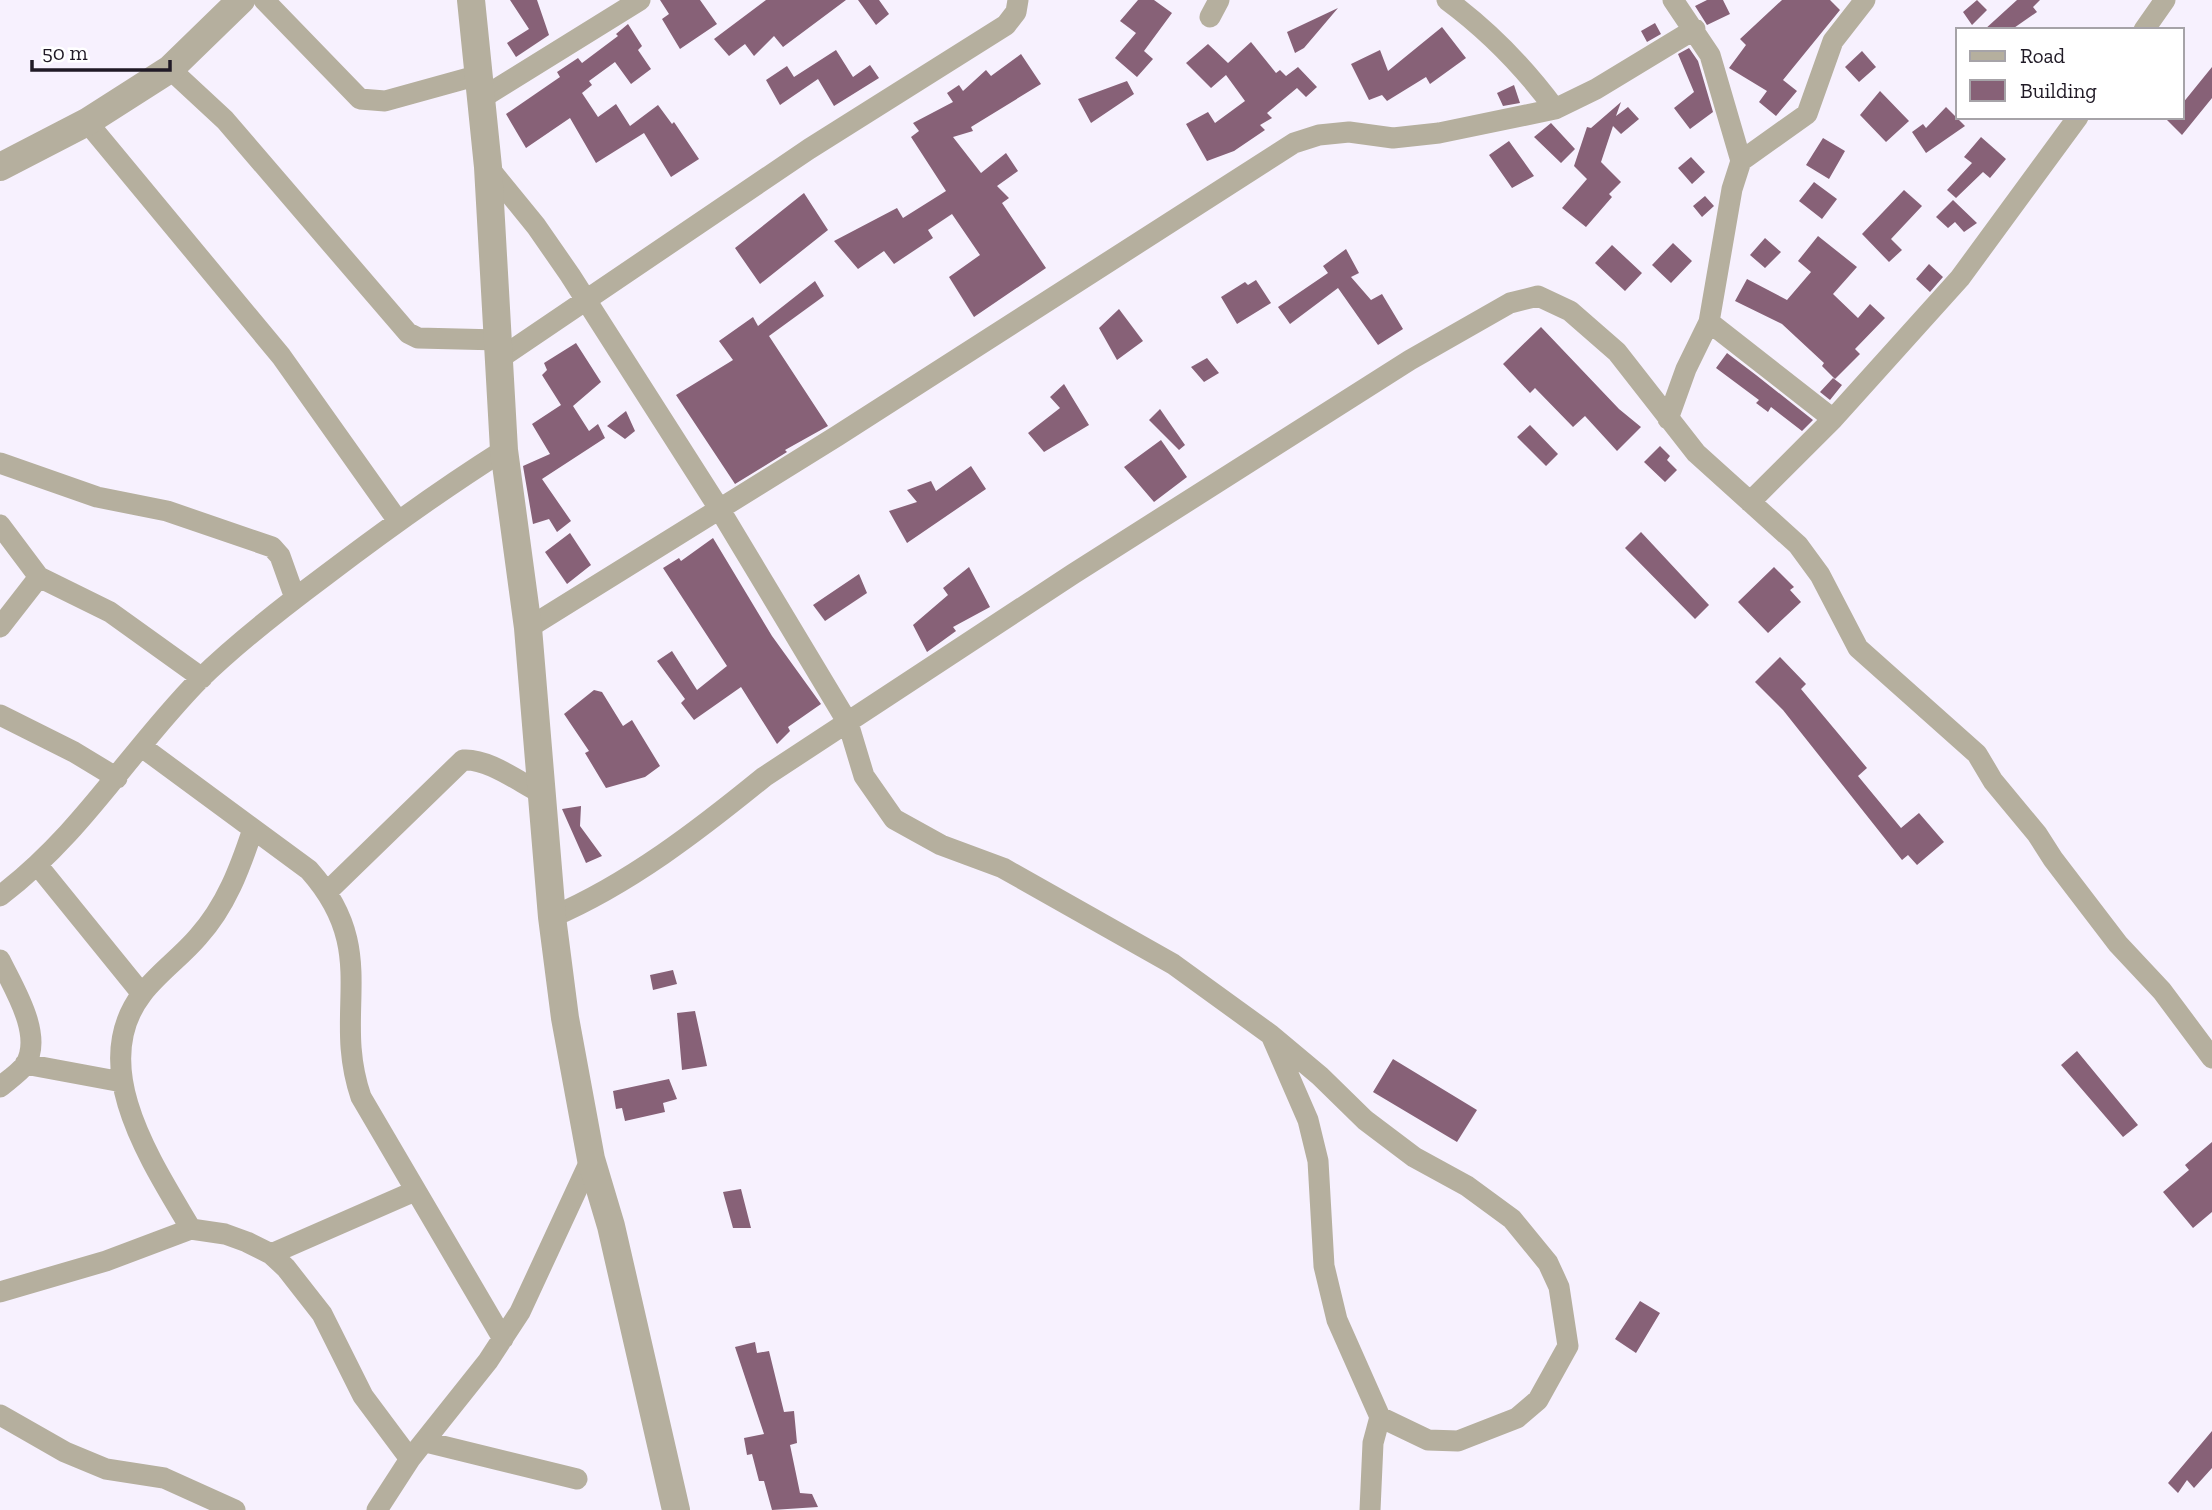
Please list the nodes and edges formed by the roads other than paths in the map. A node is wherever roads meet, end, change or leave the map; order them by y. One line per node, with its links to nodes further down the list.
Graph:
1 (241, 0): 12 (street)
2 (264, 0): 13 (street)
3 (471, 0): 13 (street)
4 (640, 0): 13 (street)
5 (1018, 0): 20 (street)
6 (1447, 0): 14 (street)
7 (1673, 0): 11 (street)
8 (1866, 0): 17 (street)
9 (2165, 0): 10 (street)
10 (2145, 28)
11 (1695, 29): 14 (street); 17 (street)
12 (170, 69): 16 (street); 22 (street)
13 (481, 87): 19 (street)
14 (1555, 109): 28 (street)
15 (2077, 119): 23 (street)
16 (86, 122): 18 (street); 29 (street)
17 (1741, 161): 21 (street)
18 (0, 167)
19 (488, 167): 20 (street); 22 (street)
20 (584, 300): 22 (street); 28 (street)
21 (1709, 322): 23 (street); 24 (street)
22 (499, 349): 25 (street)
23 (1833, 418): 27 (street)
24 (1668, 419): 27 (street); 37 (street)
25 (504, 450): 29 (street); 34 (street)
26 (0, 463): 32 (street)
27 (1750, 502): 49 (street)
28 (720, 510): 34 (street); 37 (street)
29 (398, 521): 32 (street)
30 (0, 525): 31 (street)
31 (39, 577): 33 (street); 35 (street)
32 (295, 598): 35 (street)
33 (0, 626)
34 (528, 628): 40 (street)
35 (202, 678): 38 (street)
36 (0, 715): 39 (street)
37 (848, 723): 45 (street); 48 (street)
38 (142, 747): 39 (street); 41 (street)
39 (117, 778): 42 (street)
40 (541, 793): 43 (street); 45 (street)
41 (253, 829): 43 (street); 47 (street)
42 (39, 867): 44 (street); 47 (street)
43 (328, 891): 54 (street)
44 (0, 896)
45 (552, 917): 53 (street)
46 (0, 960): 50 (street)
47 (142, 994): 51 (street)
48 (1271, 1035): 60 (street); 60 (street)
49 (2212, 1058)
50 (25, 1064): 51 (street); 52 (street)
51 (122, 1082): 55 (street)
52 (0, 1087)
53 (591, 1159): 58 (street); 66 (street)
54 (415, 1191): 56 (street); 58 (street)
55 (191, 1229): 56 (street); 57 (street)
56 (271, 1254): 62 (street)
57 (0, 1292)
58 (503, 1339): 61 (street)
59 (0, 1415): 64 (street)
60 (1380, 1417): 67 (street)
61 (426, 1442): 62 (street); 63 (street)
62 (410, 1458): 65 (street)
63 (577, 1479)
64 (235, 1510)
65 (377, 1510)
66 (676, 1510)
67 (1370, 1510)

